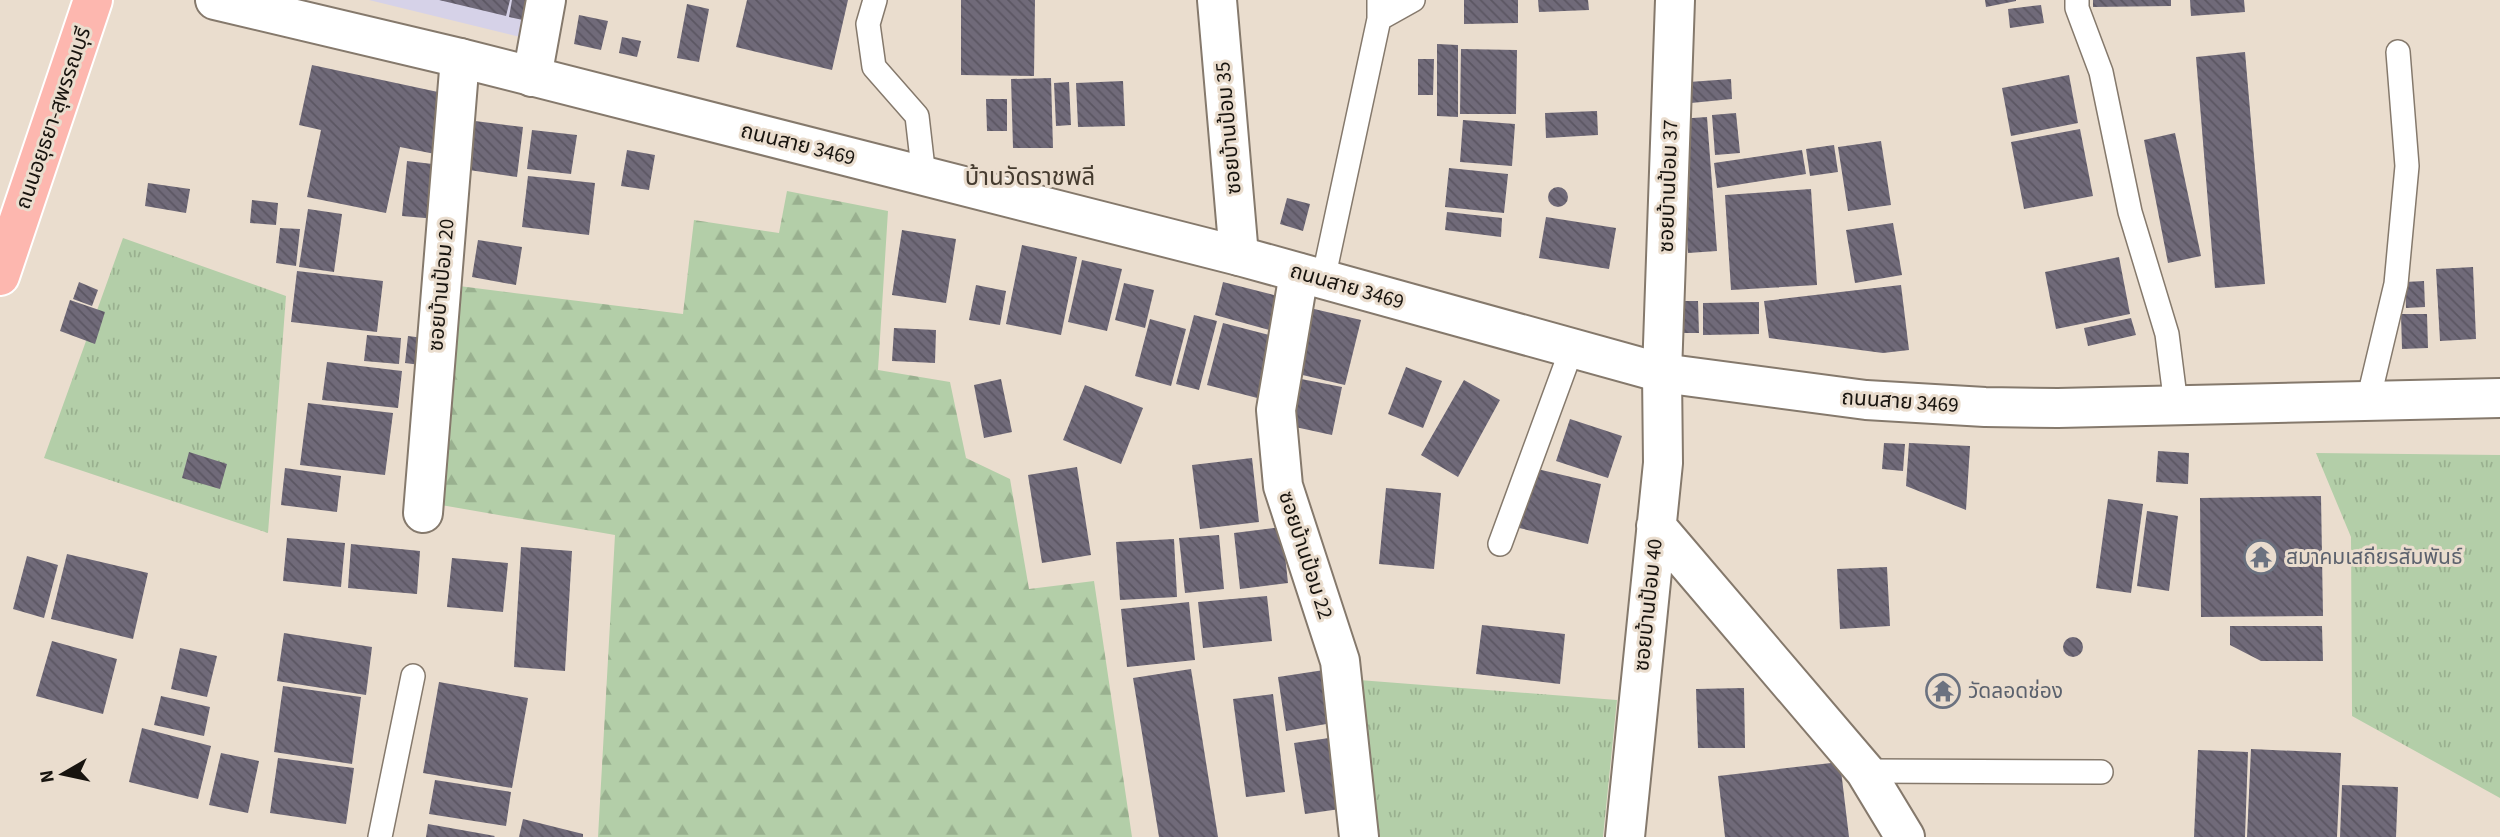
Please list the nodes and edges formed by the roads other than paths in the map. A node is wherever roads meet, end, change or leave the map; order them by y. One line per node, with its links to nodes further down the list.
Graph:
1 (93, 0): 15 (main road, ถนนอยุธยา-สุพรรณบุรี)
2 (215, 0): 11 (street, ถนนสาย 3469)
3 (546, 0): 12 (street)
4 (875, 0): 13 (lane)
5 (1217, 0): 14 (street, ซอยบ้านป้อม 35)
6 (1413, 0): 9 (lane)
7 (1675, 0): 18 (street, ซอยบ้านป้อม 37)
8 (2077, 0): 21 (lane)
9 (1379, 10): 16 (lane)
10 (2398, 52): 20 (lane)
11 (460, 58): 12 (street, ถนนสาย 3469); 22 (street, ซอยบ้านป้อม 20)
12 (532, 77): 13 (street, ถนนสาย 3469)
13 (924, 177): 14 (street, ถนนสาย 3469)
14 (1239, 256): 16 (street, ถนนสาย 3469)
15 (0, 276)
16 (1311, 276): 17 (street, ถนนสาย 3469); 29 (street, ซอยบ้านป้อม 22)
17 (1572, 348): 18 (street, ถนนสาย 3469); 24 (lane)
18 (1662, 373): 21 (street, ถนนสาย 3469); 23 (street, ซอยบ้านป้อม 40)
19 (2500, 398): 20 (street, ถนนสาย 3469)
20 (2368, 401): 21 (street, ถนนสาย 3469)
21 (2176, 405)
22 (423, 513)
23 (1657, 526): 26 (street); 30 (street, ซอยบ้านป้อม 40)
24 (1500, 544)
25 (413, 676): 28 (lane)
26 (1865, 771): 27 (lane); 31 (street)
27 (2101, 772)
28 (380, 837)
29 (1359, 837)
30 (1625, 837)
31 (1905, 837)

